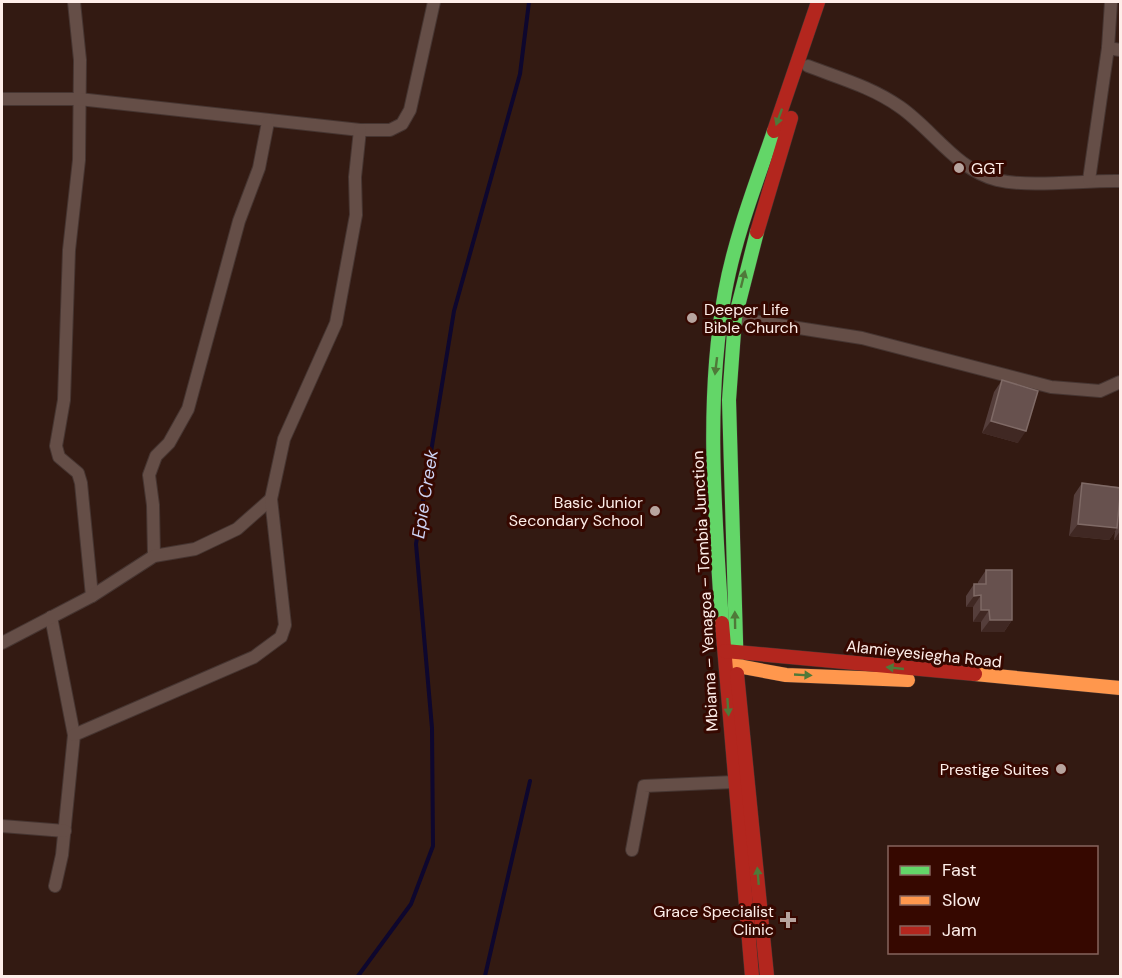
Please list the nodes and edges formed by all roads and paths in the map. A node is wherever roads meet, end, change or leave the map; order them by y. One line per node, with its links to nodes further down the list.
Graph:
1 (74, 2): 9 (street)
2 (434, 2): 11 (street)
3 (818, 2): 21 (main road, Mbiama – Yenagoa – Tombia Junction, one-way to 21)
4 (829, 2): 7 (main road, Mbiama – Yenagoa – Tombia Junction)
5 (1110, 2): 6 (street)
6 (1114, 49): 12 (street)
7 (808, 66): 12 (street); 14 (main road, Mbiama – Yenagoa – Tombia Junction, one-way to 7)
8 (2, 99): 9 (street)
9 (79, 99): 10 (street); 18 (street)
10 (268, 122): 11 (street); 17 (street)
11 (360, 130): 16 (street)
12 (1089, 180): 13 (street)
13 (1120, 181)
14 (735, 318): 15 (street); 21 (main road, Mbiama – Yenagoa – Tombia Junction, one-way to 14)
15 (1120, 382)
16 (271, 500): 17 (street); 24 (street)
17 (154, 556): 18 (street)
18 (92, 596): 19 (street)
19 (51, 617): 20 (street); 24 (street)
20 (2, 643)
21 (730, 658): 22 (main road, Alamieyesiegha Road, one-way to 21); 23 (main road, Alamieyesiegha Road, one-way to 23); 25 (main road, Mbiama – Yenagoa – Tombia Junction, one-way to 25); 31 (main road, Mbiama – Yenagoa – Tombia Junction, one-way to 21)
22 (1120, 688)
23 (1120, 699)
24 (74, 735): 27 (street)
25 (734, 782): 28 (street); 30 (main road, Mbiama – Yenagoa – Tombia Junction)
26 (2, 826): 27 (street)
27 (65, 831): 29 (street)
28 (632, 850)
29 (55, 886)
30 (752, 976)
31 (767, 976)

